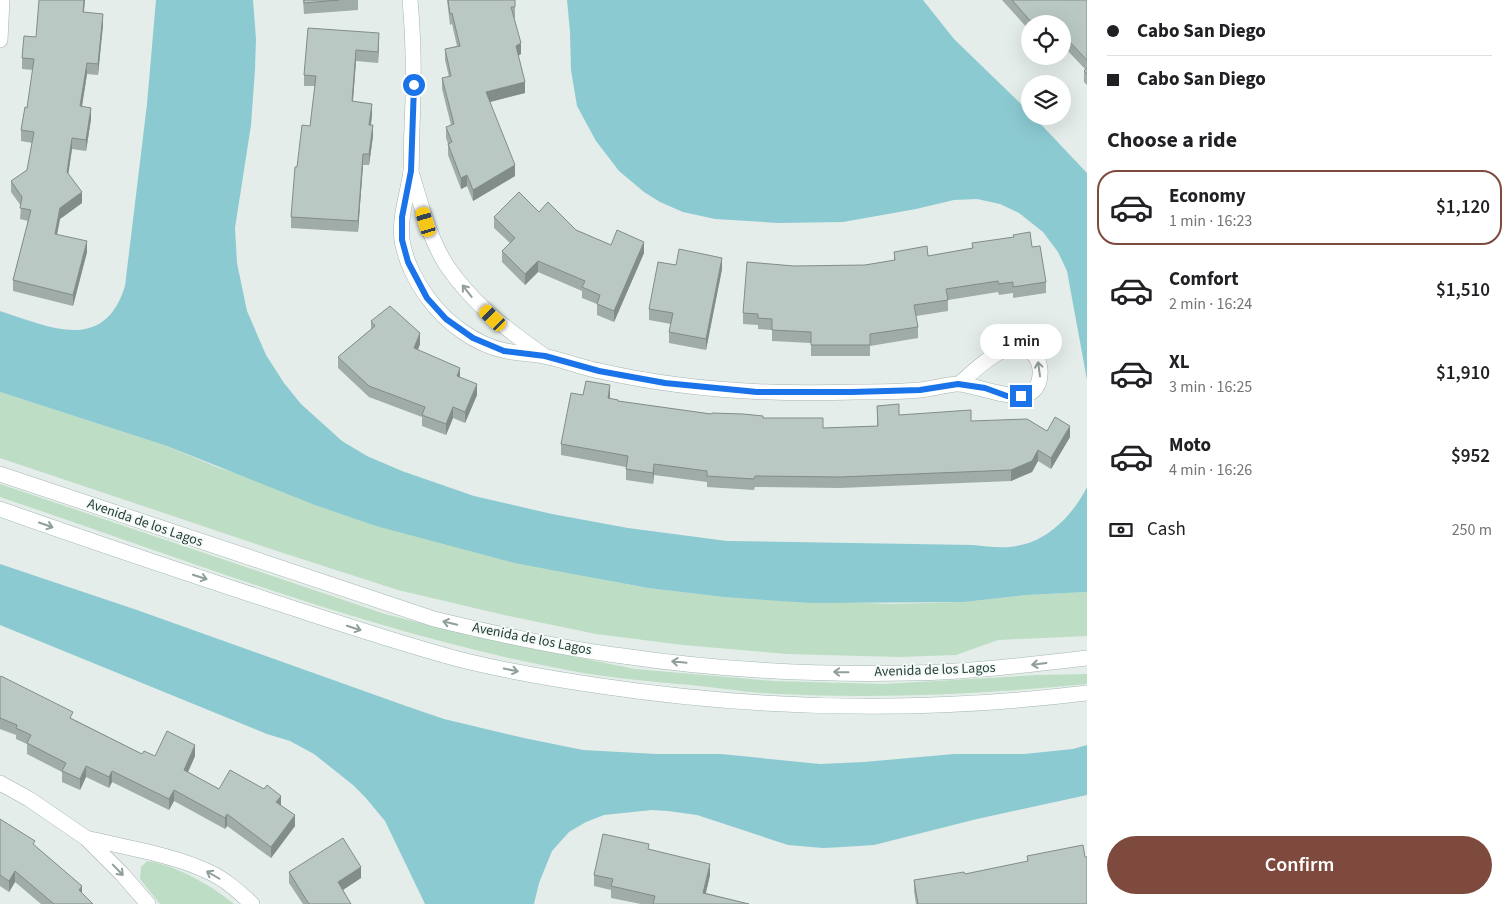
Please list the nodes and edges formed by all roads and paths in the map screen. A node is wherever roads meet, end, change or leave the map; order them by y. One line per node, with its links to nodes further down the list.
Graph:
1 (2, 0): 3 (street)
2 (410, 0): 4 (street)
3 (0, 40)
4 (411, 171): 5 (street, one-way to 4); 5 (street)
5 (545, 356): 6 (street)
6 (958, 384): 6 (street, one-way to 6)
7 (0, 474): 9 (street, Avenida de los Lagos, one-way to 7)
8 (0, 509): 10 (street, one-way to 10)
9 (1087, 658)
10 (1087, 693)
11 (0, 783): 12 (street)
12 (86, 838): 13 (street, one-way to 13); 14 (street, one-way to 12)
13 (148, 904)
14 (252, 904)

